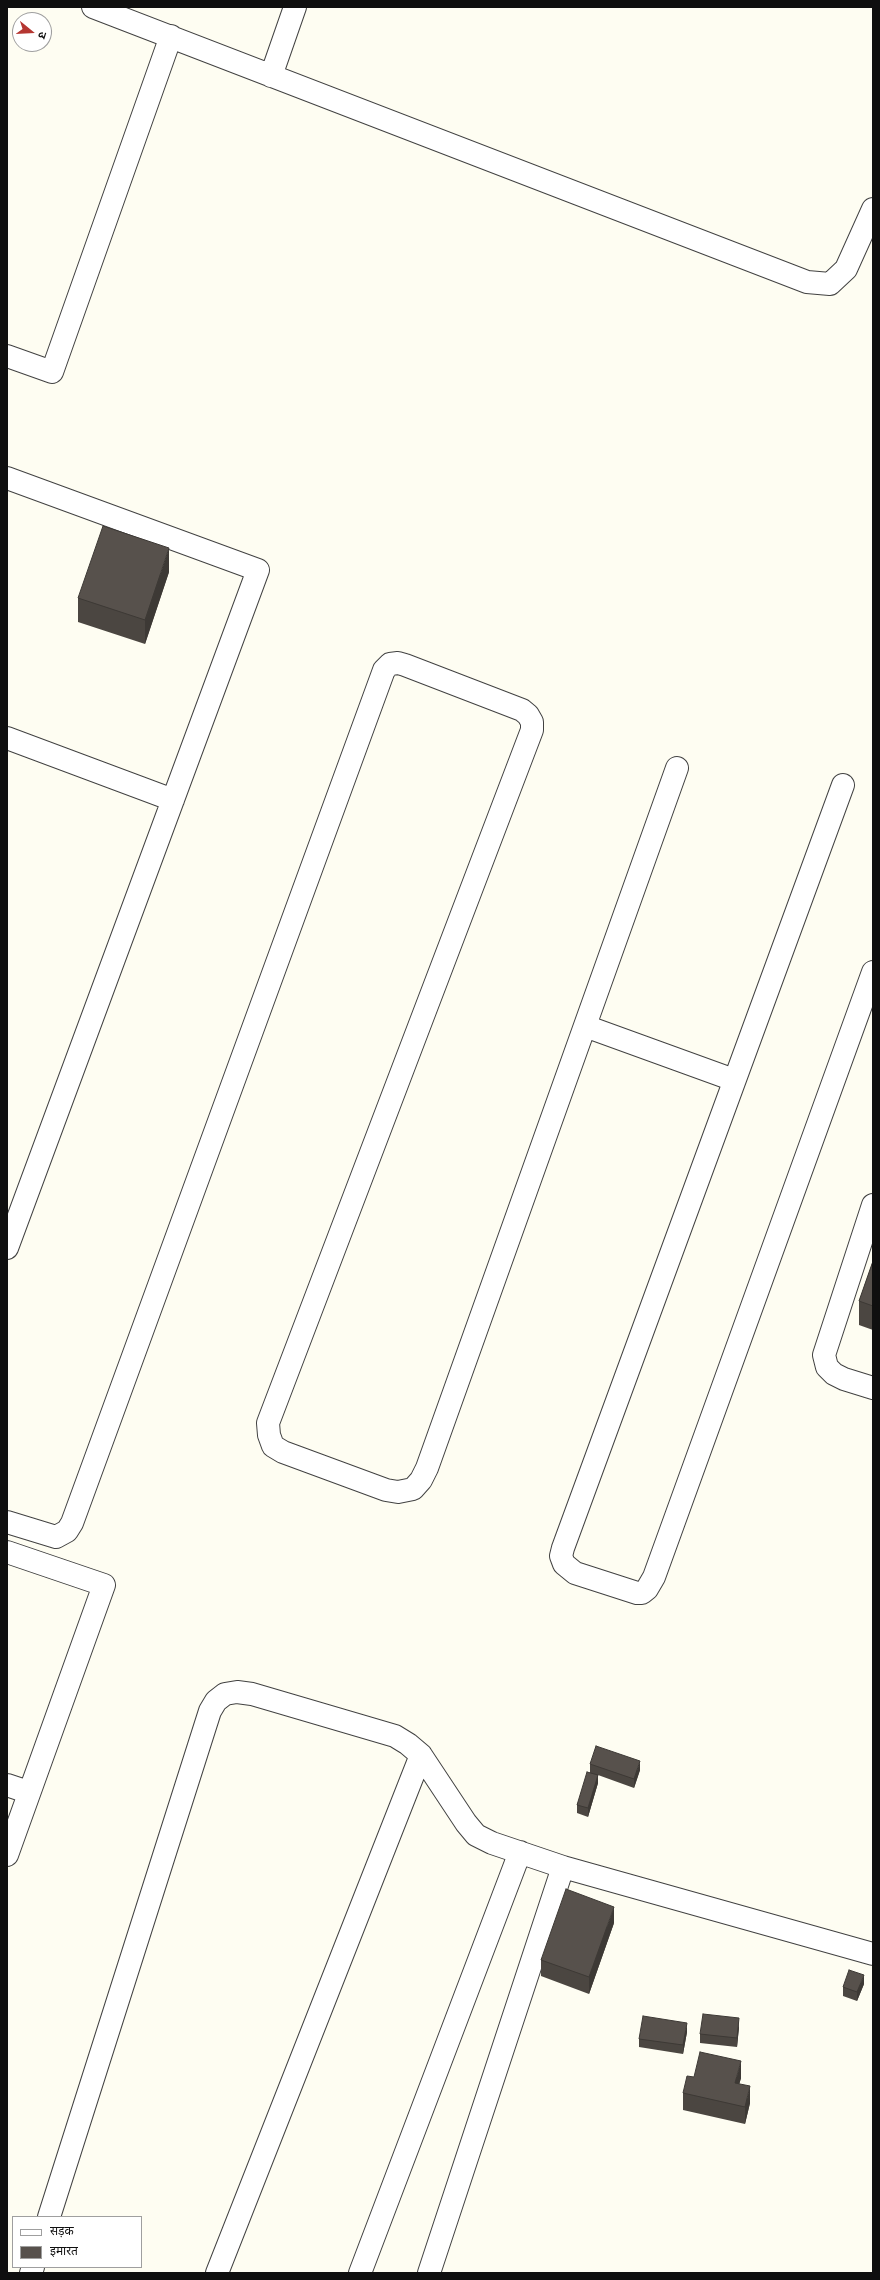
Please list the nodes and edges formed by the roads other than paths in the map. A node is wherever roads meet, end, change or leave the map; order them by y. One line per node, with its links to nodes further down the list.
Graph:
1 (93, 7): 3 (street)
2 (295, 7): 4 (street)
3 (171, 36): 4 (street); 6 (street)
4 (271, 76): 5 (street)
5 (873, 209)
6 (7, 356)
7 (7, 478): 11 (street)
8 (9, 744): 11 (street)
9 (677, 768): 13 (street)
10 (843, 785): 14 (street)
11 (173, 800): 16 (street)
12 (873, 972): 14 (street)
13 (585, 1026): 14 (street); 18 (street)
14 (734, 1080)
15 (873, 1205): 17 (street)
16 (7, 1248)
17 (873, 1388)
18 (7, 1522)
19 (7, 1552): 22 (street)
20 (421, 1756): 23 (street); 27 (street); 28 (street)
21 (7, 1785): 22 (street)
22 (28, 1792): 24 (street)
23 (520, 1852): 25 (street); 29 (street)
24 (7, 1855)
25 (563, 1867): 26 (street); 30 (street)
26 (873, 1954)
27 (48, 2216)
28 (217, 2273)
29 (360, 2273)
30 (429, 2273)

